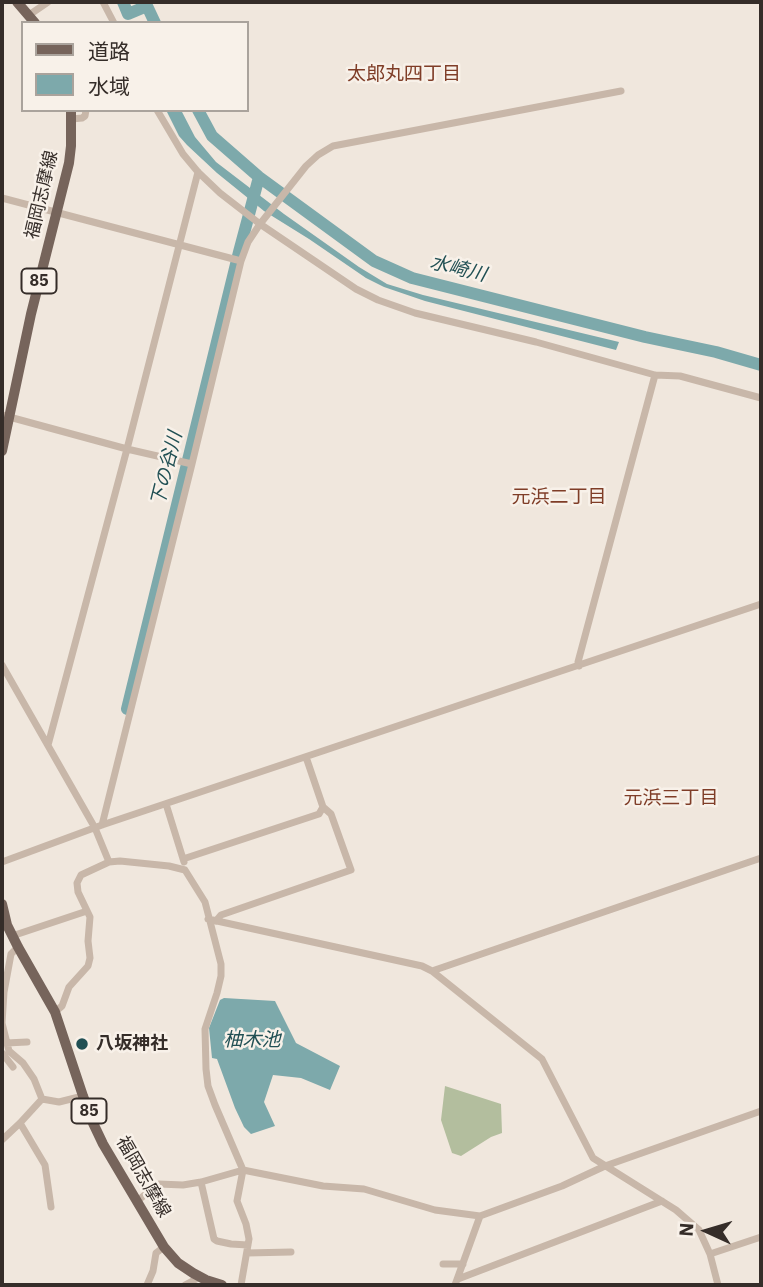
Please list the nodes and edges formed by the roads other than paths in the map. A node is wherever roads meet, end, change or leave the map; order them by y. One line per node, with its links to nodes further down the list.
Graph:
1 (17, 2): 4 (main road)
2 (48, 2): 4 (street)
3 (103, 2): 5 (street)
4 (32, 19)
5 (113, 21)
6 (621, 91): 13 (street)
7 (86, 112): 9 (street)
8 (158, 112): 10 (street)
9 (72, 115): 12 (main road, 福岡志摩線 / 85)
10 (198, 172): 13 (street); 14 (street)
11 (2, 198): 12 (street)
12 (56, 212): 14 (street); 18 (main road, 福岡志摩線 / 85)
13 (262, 222): 15 (street); 16 (street)
14 (180, 244): 15 (street); 19 (street)
15 (238, 260): 21 (street)
16 (654, 375): 17 (street); 24 (street)
17 (761, 398)
18 (6, 416): 19 (street); 20 (main road, 福岡志摩線 / 85)
19 (127, 449): 21 (street); 25 (street)
20 (2, 451)
21 (188, 463): 29 (street)
22 (761, 604): 24 (street)
23 (2, 665): 25 (street)
24 (579, 666): 26 (street)
25 (48, 745): 29 (street)
26 (306, 757): 27 (street); 28 (street)
27 (166, 804): 29 (street); 31 (street)
28 (323, 807): 31 (street); 37 (street)
29 (98, 827): 32 (street); 33 (street)
30 (761, 858): 40 (street)
31 (183, 859): 34 (street)
32 (2, 862)
33 (108, 862): 34 (street); 36 (street)
34 (185, 870): 37 (street)
35 (2, 904): 38 (main road, 福岡志摩線 / 85)
36 (87, 911): 38 (street); 41 (street)
37 (212, 920): 40 (street); 51 (street)
38 (12, 936): 39 (main road, 福岡志摩線 / 85)
39 (18, 947): 41 (main road, 福岡志摩線 / 85); 43 (street)
40 (432, 971): 50 (street)
41 (55, 1012): 45 (main road, 福岡志摩線 / 85)
42 (27, 1042): 43 (street)
43 (5, 1050): 44 (street); 46 (street)
44 (12, 1067)
45 (83, 1096): 46 (street); 53 (main road, 福岡志摩線 / 85)
46 (42, 1099): 48 (street)
47 (761, 1111): 50 (street)
48 (20, 1123): 49 (street); 55 (street)
49 (2, 1140)
50 (605, 1166): 54 (street); 56 (street)
51 (243, 1170): 52 (street); 56 (street); 59 (street)
52 (201, 1182): 53 (street); 59 (street)
53 (136, 1201): 58 (main road, 福岡志摩線 / 85)
54 (662, 1201): 61 (street); 65 (street)
55 (51, 1207)
56 (480, 1216): 63 (street)
57 (761, 1237): 61 (street)
58 (164, 1247): 64 (main road, 福岡志摩線 / 85); 66 (street)
59 (248, 1249): 60 (street); 69 (street)
60 (290, 1252)
61 (710, 1254): 70 (street)
62 (443, 1264): 63 (street)
63 (463, 1264): 65 (street)
64 (200, 1277): 67 (street); 68 (main road, 福岡志摩線 / 85)
65 (457, 1282)
66 (150, 1284)
67 (185, 1285)
68 (222, 1285)
69 (242, 1285)
70 (718, 1285)

